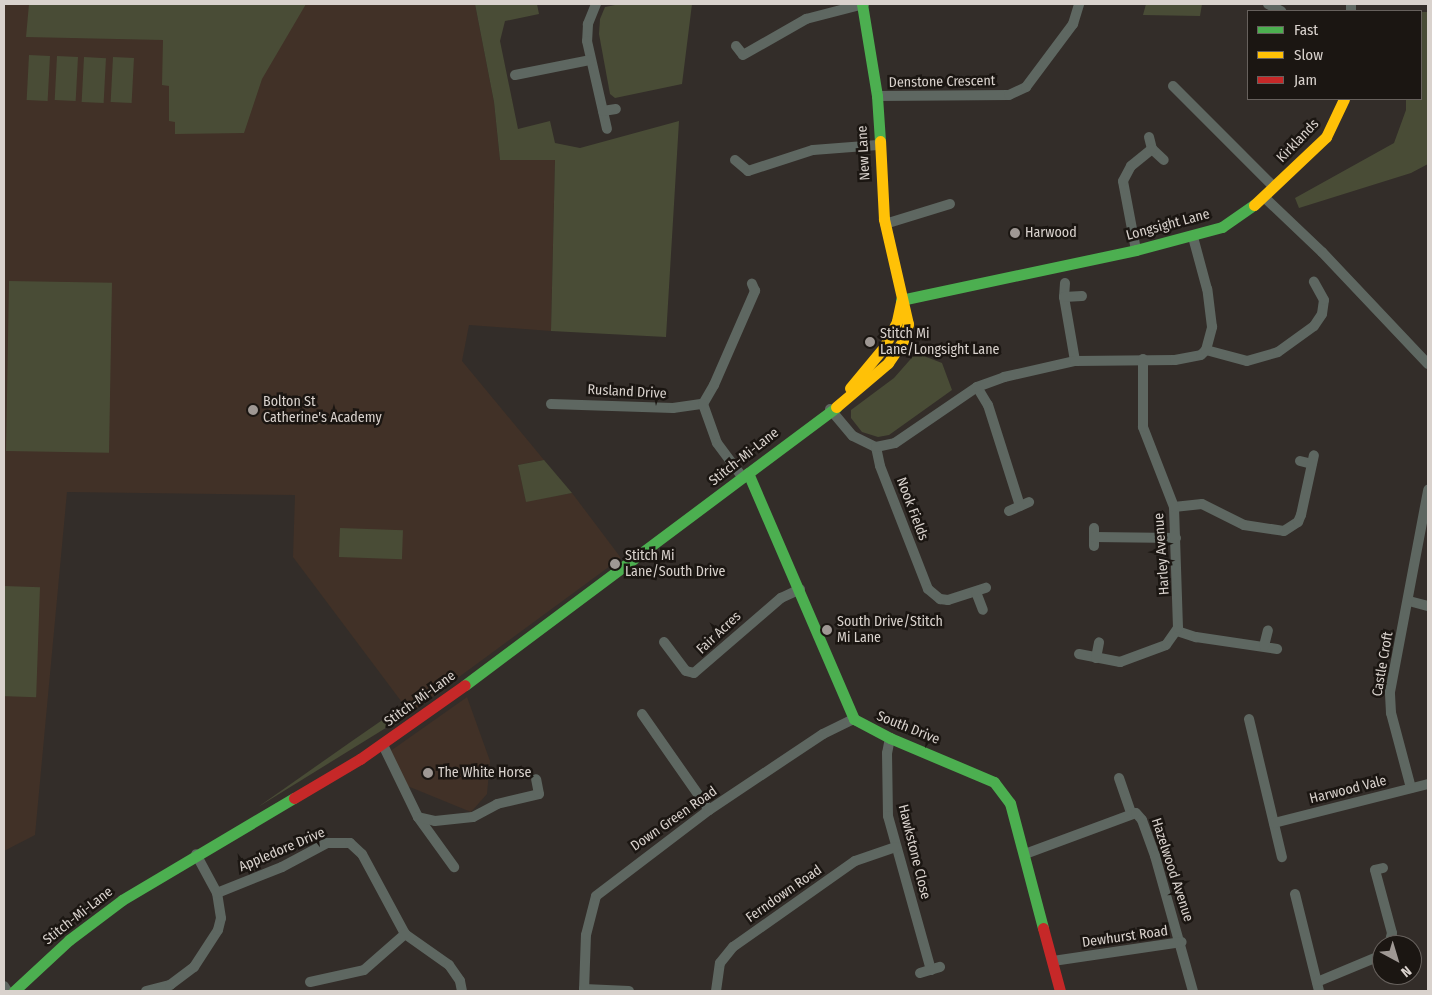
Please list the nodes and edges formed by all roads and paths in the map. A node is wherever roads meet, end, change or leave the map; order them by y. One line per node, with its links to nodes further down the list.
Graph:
1 (596, 4): 5 (street)
2 (863, 4): 4 (street); 8 (street, New Lane)
3 (1079, 4): 8 (street, Denstone Crescent)
4 (736, 46)
5 (590, 60): 6 (street); 11 (street)
6 (515, 75)
7 (1173, 86): 18 (street)
8 (877, 96): 14 (street, New Lane)
9 (1344, 100): 18 (street, Kirklands)
10 (616, 109): 11 (street)
11 (603, 112): 12 (street)
12 (607, 129)
13 (1149, 137): 15 (street)
14 (878, 145): 16 (street); 21 (street, New Lane)
15 (1152, 149): 17 (street); 23 (street)
16 (736, 160)
17 (1164, 160)
18 (1274, 187): 19 (street, Kirklands)
19 (1264, 198): 22 (street, Longsight Lane); 33 (street)
20 (950, 204): 21 (street)
21 (885, 224): 29 (street, New Lane)
22 (1193, 237): 23 (street, Longsight Lane); 30 (street)
23 (1136, 250): 29 (street, Longsight Lane)
24 (1314, 282): 30 (street)
25 (1065, 283): 27 (street)
26 (752, 284): 36 (street)
27 (1064, 296): 28 (street); 32 (street)
28 (1082, 296)
29 (901, 300): 37 (street, Stitch-Mi-Lane)
30 (1206, 350): 31 (street)
31 (1143, 359): 32 (street); 42 (street, Harley Avenue)
32 (1075, 361): 34 (street)
33 (1428, 364)
34 (977, 387): 38 (street); 43 (street)
35 (551, 404): 36 (street, Rusland Drive)
36 (702, 404): 40 (street)
37 (830, 409): 38 (street); 40 (street, Stitch-Mi-Lane)
38 (876, 447): 49 (street, Nook Fields)
39 (1300, 461): 42 (street)
40 (745, 476): 46 (street, South Drive); 62 (street, Stitch-Mi-Lane)
41 (1428, 490): 47 (street, Castle Croft)
42 (1174, 507): 45 (street, Harley Avenue)
43 (1009, 511)
44 (1094, 537): 45 (street)
45 (1176, 538): 50 (street, Harley Avenue)
46 (800, 589): 52 (street, Fair Acres); 59 (street, South Drive)
47 (1409, 601): 48 (street); 66 (street, Castle Croft)
48 (1428, 606)
49 (983, 610)
50 (1177, 630): 54 (street); 57 (street)
51 (1268, 630): 54 (street)
52 (664, 642)
53 (1099, 642): 57 (street)
54 (1264, 646): 55 (street)
55 (1277, 649)
56 (1079, 654): 57 (street)
57 (1096, 658)
58 (642, 714): 67 (street)
59 (854, 719): 61 (street, South Drive); 67 (street, Down Green Road)
60 (1249, 719): 70 (street)
61 (890, 738): 71 (street, Hawkstone Close); 73 (street, South Drive)
62 (382, 745): 69 (street); 72 (street, Stitch-Mi-Lane)
63 (1119, 778): 68 (street, Hazelwood Avenue)
64 (536, 780): 69 (street)
65 (1428, 784): 66 (street, Harwood Vale)
66 (1411, 788): 70 (street, Harwood Vale)
67 (709, 810): 89 (street, Down Green Road)
68 (1132, 813): 73 (street, Hazelwood Avenue); 81 (street, Hazelwood Avenue)
69 (418, 817): 75 (street)
70 (1274, 823): 74 (street)
71 (896, 847): 84 (street, Hawkstone Close); 95 (street, Ferndown Road)
72 (196, 854): 77 (street); 91 (street, Stitch-Mi-Lane)
73 (1025, 854): 83 (street, South Drive)
74 (1282, 857)
75 (454, 867)
76 (1383, 868): 80 (street)
77 (217, 893): 79 (street, Appledore Drive); 88 (street)
78 (1295, 894): 87 (street)
79 (405, 934): 85 (street); 93 (street, Appledore Drive)
80 (1392, 935)
81 (1182, 942): 83 (street, Dewhurst Road); 97 (street, Dewhurst Road)
82 (1372, 960): 87 (street)
83 (1053, 961): 96 (street, South Drive)
84 (920, 973)
85 (309, 981)
86 (4, 986): 90 (street)
87 (1318, 987)
88 (170, 988): 92 (street)
89 (584, 990): 94 (street)
90 (7, 991)
91 (14, 991)
92 (146, 991)
93 (462, 991)
94 (629, 991)
95 (716, 991)
96 (1060, 991)
97 (1193, 991)

